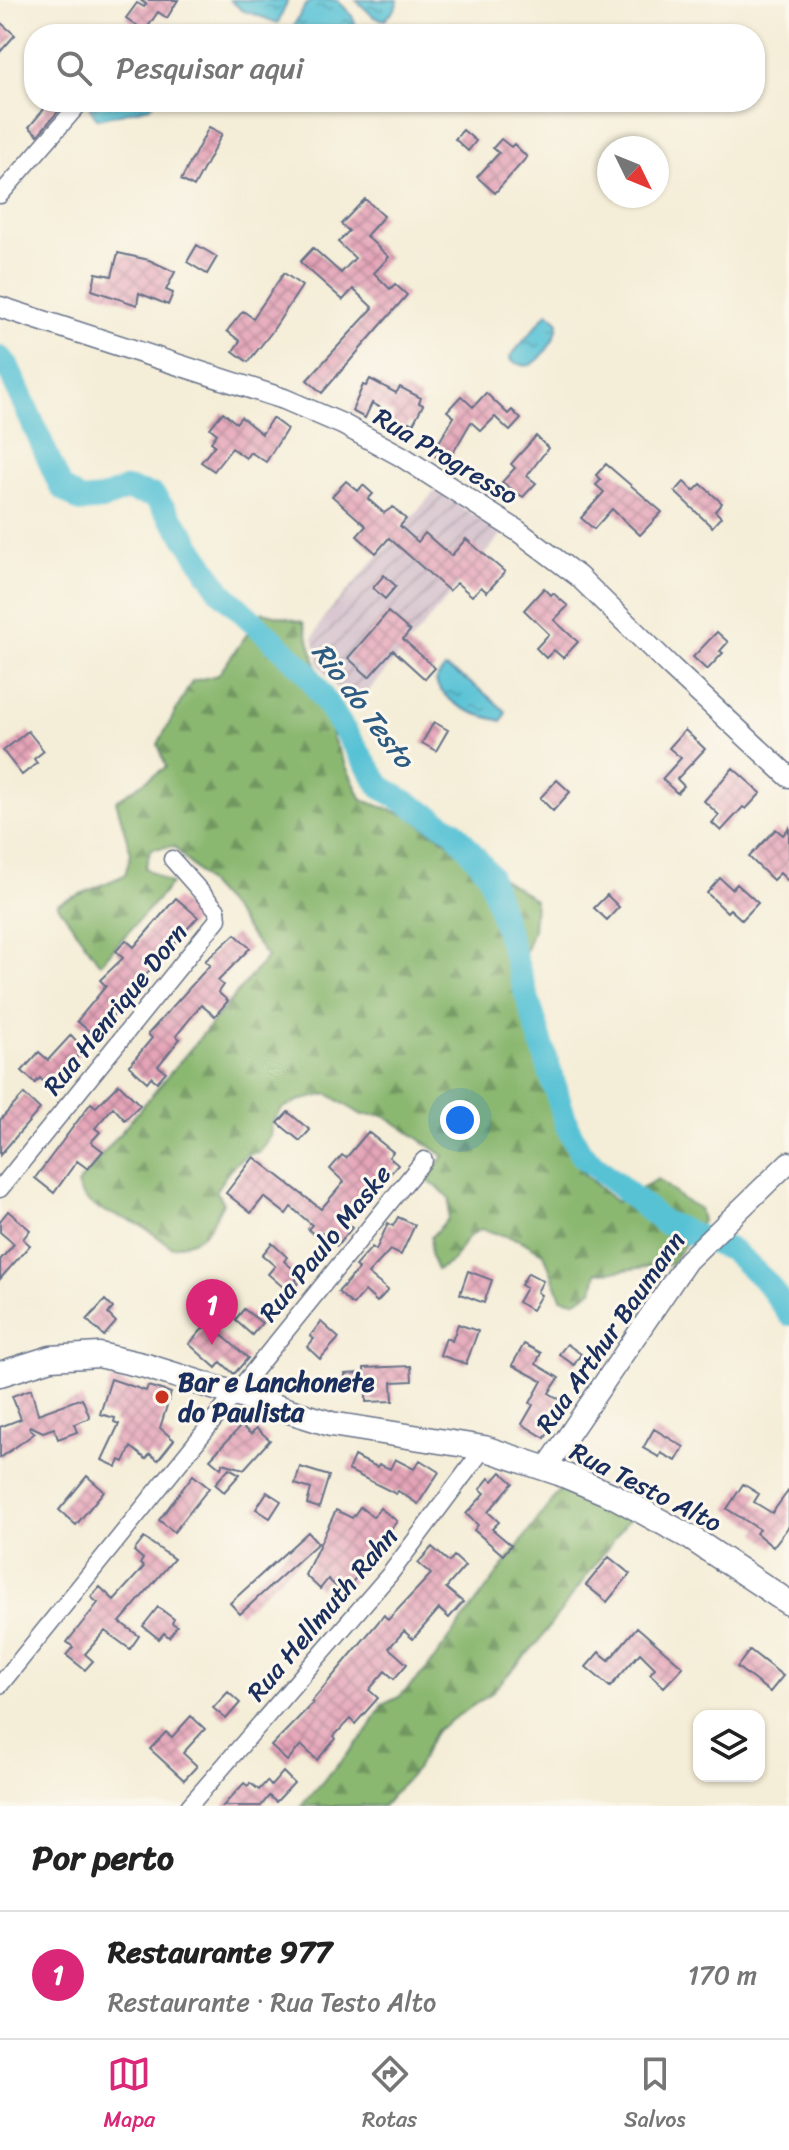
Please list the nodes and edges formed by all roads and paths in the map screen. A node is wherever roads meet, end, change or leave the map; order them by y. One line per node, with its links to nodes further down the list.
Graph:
1 (72, 112): 2 (street)
2 (0, 195)
3 (0, 307): 4 (street, Rua Progresso)
4 (789, 777)
5 (172, 859): 8 (street, Rua Henrique Dorn)
6 (424, 1160): 10 (street, Rua Paulo Maske)
7 (789, 1162): 12 (street, Rua Arthur Baumann)
8 (0, 1189)
9 (0, 1374): 10 (main road, Rua Testo Alto)
10 (233, 1395): 11 (main road, Rua Testo Alto); 14 (street, Rua Paulo Maske)
11 (484, 1448): 12 (main road, Rua Testo Alto); 15 (street, Rua Hellmuth Rahn)
12 (546, 1468): 13 (main road, Rua Testo Alto)
13 (789, 1603)
14 (0, 1685)
15 (189, 1806)

